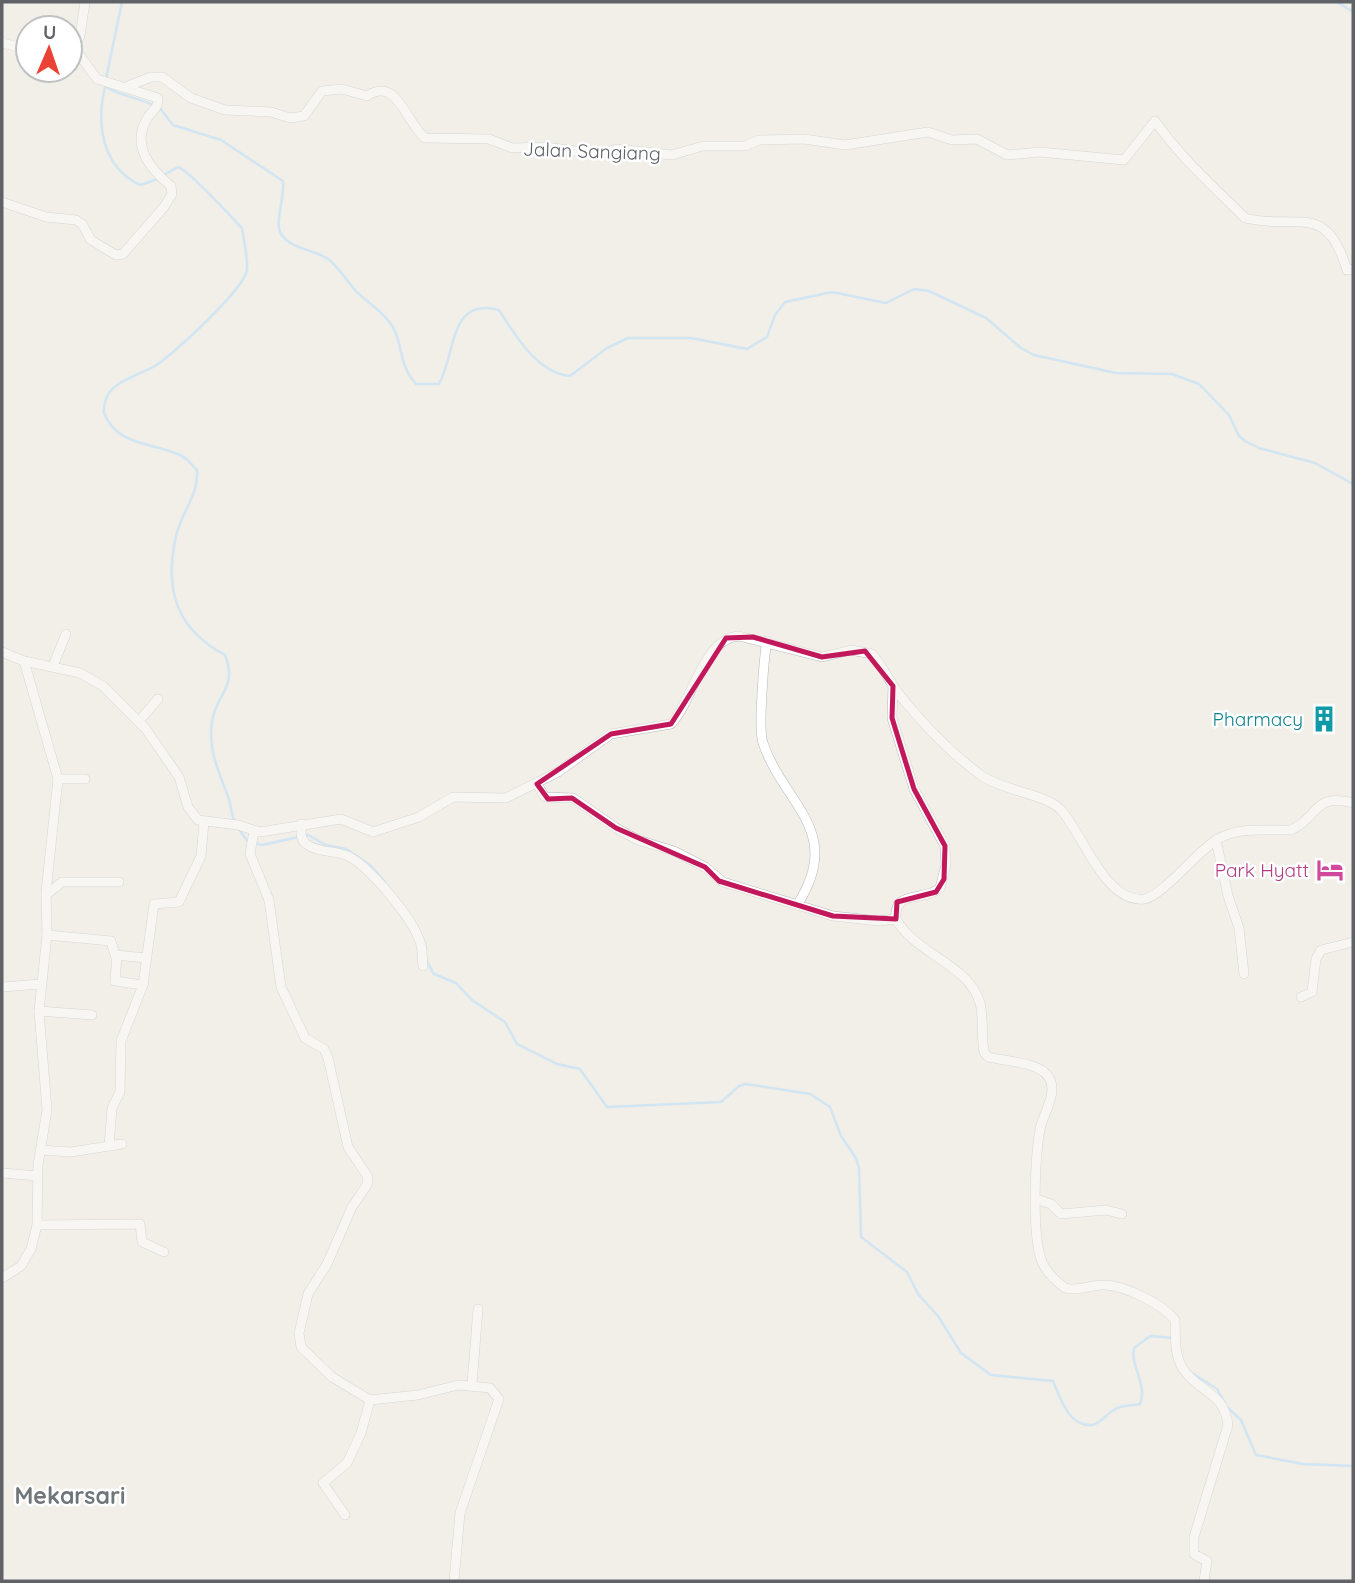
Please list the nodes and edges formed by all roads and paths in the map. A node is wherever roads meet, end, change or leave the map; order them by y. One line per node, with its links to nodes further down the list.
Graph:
1 (85, 2): 2 (street)
2 (84, 21)
3 (84, 64): 4 (street)
4 (128, 86): 5 (street); 6 (street, Jalan Sangiang)
5 (2, 202)
6 (1353, 269)
7 (66, 634): 11 (street)
8 (767, 641): 12 (street); 17 (street); 25 (street)
9 (2, 652): 10 (street)
10 (24, 661): 11 (street); 15 (street)
11 (53, 666): 14 (street)
12 (893, 686): 22 (street); 26 (street)
13 (158, 699): 14 (street)
14 (139, 721): 19 (street)
15 (58, 779): 16 (street); 24 (street)
16 (85, 779)
17 (537, 784): 20 (street); 25 (street)
18 (1353, 803): 22 (street)
19 (204, 822): 21 (street); 30 (street)
20 (301, 831): 21 (street); 31 (street)
21 (253, 834): 51 (street)
22 (1216, 840): 32 (street)
23 (119, 882): 24 (street)
24 (46, 895): 27 (street)
25 (797, 905): 26 (street)
26 (896, 919): 44 (street)
27 (47, 935): 29 (street); 33 (street)
28 (1353, 942): 36 (street)
29 (117, 955): 30 (street); 34 (street)
30 (147, 958): 34 (street)
31 (423, 966)
32 (1244, 974)
33 (41, 984): 35 (street); 37 (street)
34 (143, 985): 40 (street)
35 (2, 987)
36 (1301, 997)
37 (39, 1012): 38 (street); 41 (street)
38 (92, 1015)
39 (122, 1144): 40 (street)
40 (109, 1146): 41 (street)
41 (40, 1150): 43 (street)
42 (2, 1172): 43 (street)
43 (38, 1176): 46 (street)
44 (1037, 1199): 45 (street); 54 (street)
45 (1122, 1214)
46 (37, 1225): 47 (street); 48 (street)
47 (164, 1252)
48 (2, 1278)
49 (478, 1309): 50 (street)
50 (472, 1384): 51 (street); 53 (street)
51 (370, 1400): 52 (street)
52 (345, 1515)
53 (454, 1581)
54 (1205, 1581)

